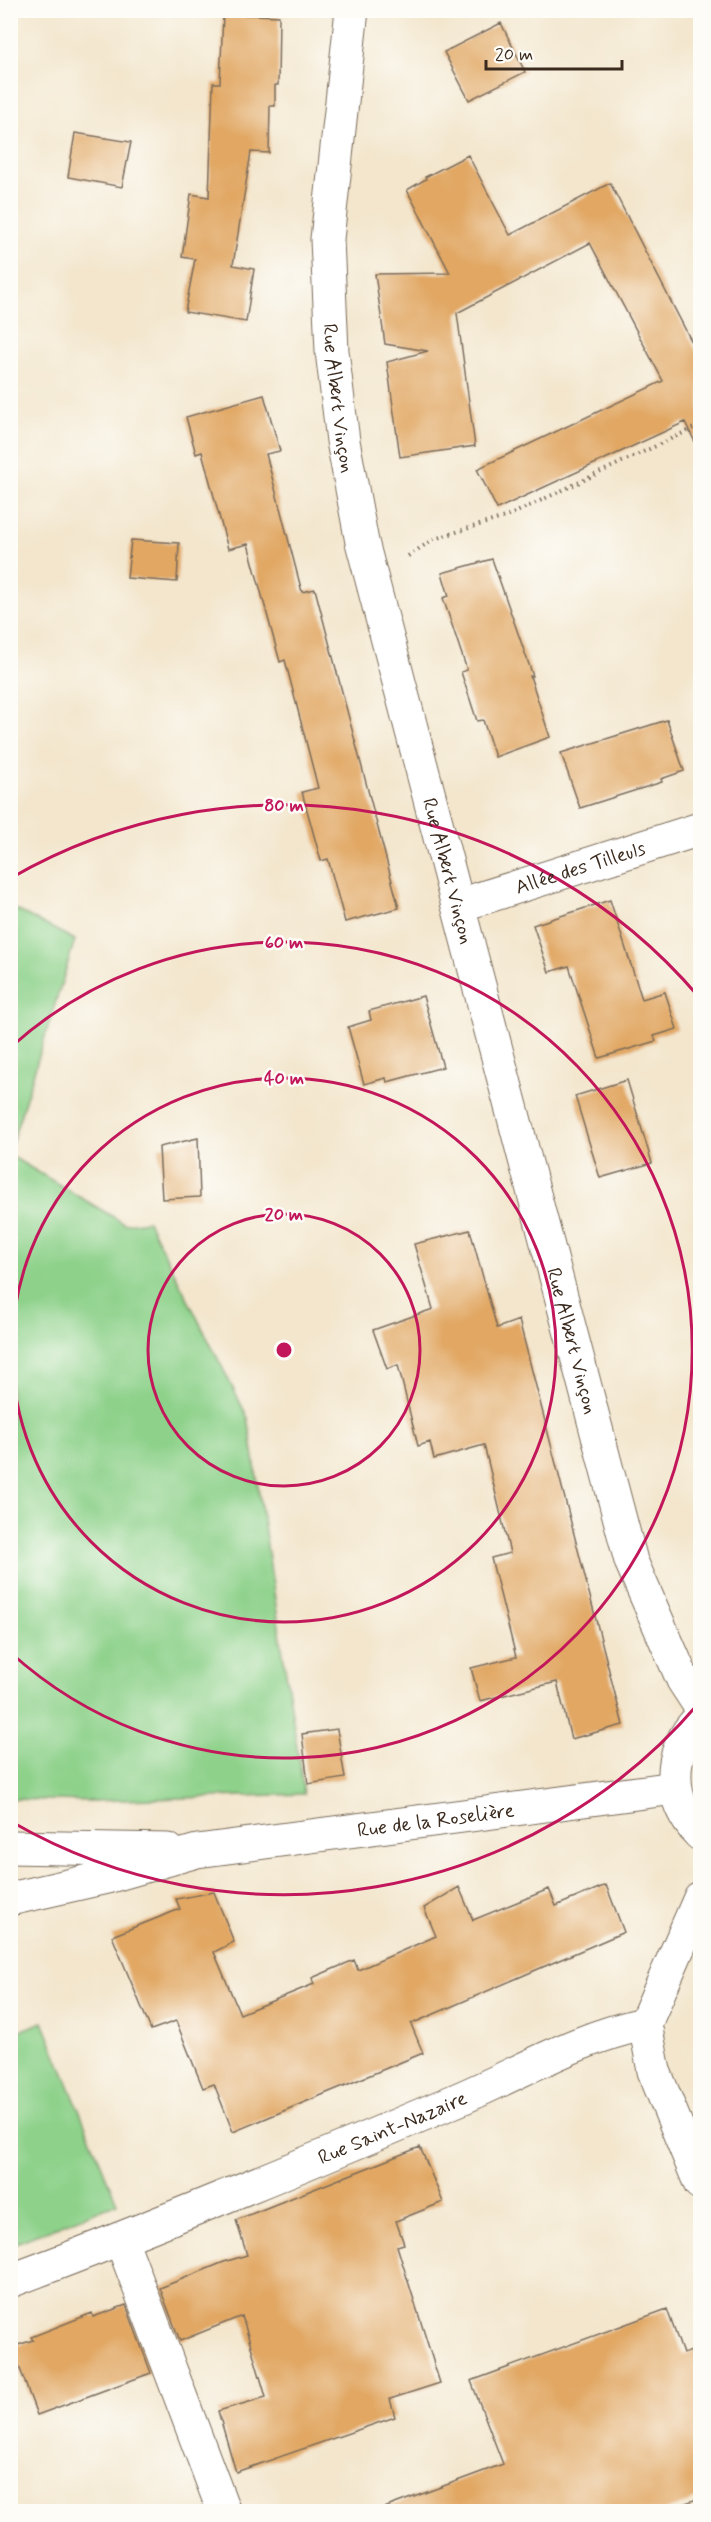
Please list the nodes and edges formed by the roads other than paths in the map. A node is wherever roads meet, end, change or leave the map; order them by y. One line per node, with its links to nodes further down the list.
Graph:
1 (352, 10): 3 (street, Rue Albert Vinçon)
2 (700, 829): 3 (street, Allée des Tilleuls)
3 (460, 905): 4 (street, Rue Albert Vinçon)
4 (700, 1706)
5 (700, 1718): 6 (street)
6 (675, 1788): 7 (street); 9 (street, Rue de la Roselière)
7 (700, 1834)
8 (10, 1847): 9 (street, Rue de la Roselière)
9 (197, 1851): 11 (street, Rue de la Roselière)
10 (700, 1898): 12 (street)
11 (10, 1899)
12 (645, 2024): 13 (street); 14 (street, Rue Saint-Nazaire)
13 (700, 2183)
14 (121, 2239): 15 (street, Rue Saint-Nazaire); 16 (street)
15 (10, 2281)
16 (224, 2511)

